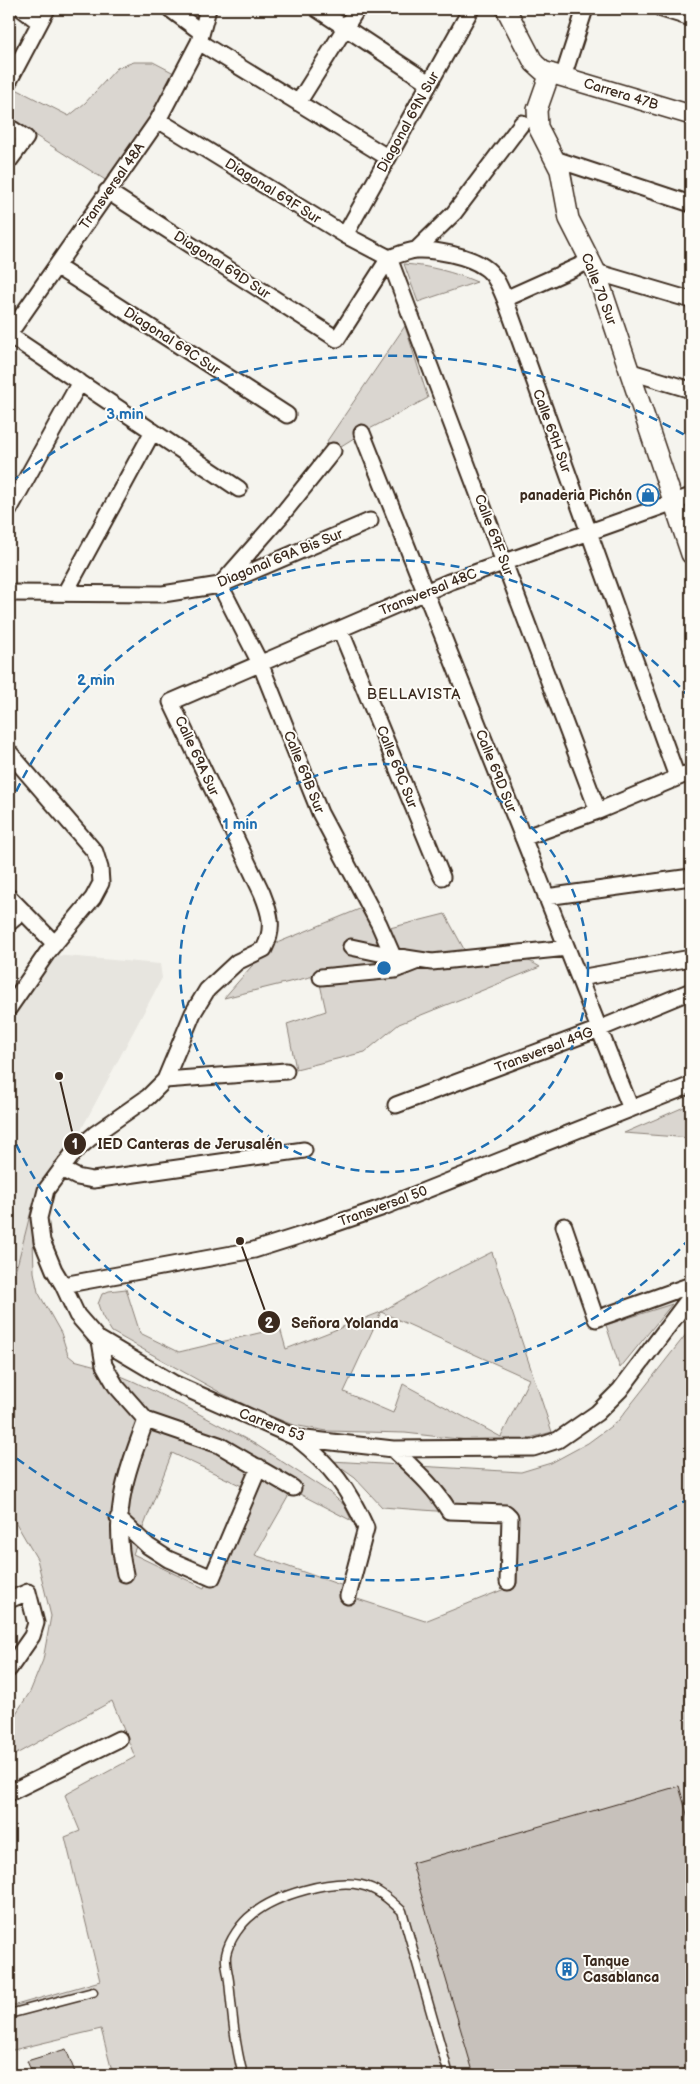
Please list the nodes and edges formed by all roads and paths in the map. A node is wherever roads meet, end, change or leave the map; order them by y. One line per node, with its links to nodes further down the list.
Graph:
1 (22, 9): 12 (street)
2 (47, 9): 12 (street)
3 (170, 9): 14 (street)
4 (208, 9): 14 (street, Transversal 48A)
5 (317, 9): 13 (street)
6 (357, 9): 13 (street)
7 (471, 9): 17 (street, Diagonal 69N Sur)
8 (506, 9): 15 (street)
9 (585, 9): 15 (street)
10 (662, 9): 11 (street)
11 (691, 18)
12 (39, 22): 16 (street)
13 (346, 28): 17 (street); 18 (street)
14 (200, 37): 18 (street); 20 (street, Transversal 48A)
15 (556, 75): 19 (street, Carrera 47B); 24 (street, Calle 70 Sur)
16 (9, 81)
17 (429, 83): 23 (street, Diagonal 69N Sur)
18 (298, 102): 23 (street)
19 (691, 115)
20 (158, 120): 26 (street, Transversal 48A); 28 (street, Diagonal 69F Sur)
21 (522, 123): 29 (street)
22 (9, 127): 25 (street)
23 (387, 157): 28 (street, Diagonal 69N Sur)
24 (556, 159): 27 (street); 31 (street, Calle 70 Sur)
25 (9, 161)
26 (107, 191): 30 (street, Diagonal 69D Sur); 32 (street, Transversal 48A)
27 (691, 204)
28 (345, 235): 30 (street, Diagonal 69F Sur)
29 (416, 250): 30 (street, Calle 69H Sur); 33 (street, Calle 69H Sur)
30 (389, 258): 50 (street, Calle 69F Sur)
31 (593, 267): 33 (street); 34 (street); 36 (street, Calle 70 Sur)
32 (57, 268): 35 (street, Transversal 48A); 39 (street, Diagonal 69C Sur)
33 (505, 299): 48 (street, Calle 69H Sur)
34 (691, 300)
35 (9, 334): 37 (street)
36 (628, 371): 38 (street); 45 (street, Calle 70 Sur)
37 (80, 382): 40 (street); 46 (street)
38 (691, 390)
39 (287, 415)
40 (153, 431): 43 (street); 54 (street)
41 (362, 433): 52 (street, Calle 69D Sur)
42 (333, 451): 51 (street)
43 (240, 489)
44 (691, 496): 45 (street, Transversal 48C)
45 (673, 501): 48 (street, Transversal 48C); 49 (street, Calle 70 Sur)
46 (9, 510)
47 (370, 521): 51 (street, Diagonal 69A Bis Sur)
48 (589, 532): 50 (street, Transversal 48C); 59 (street, Calle 69H Sur)
49 (691, 554)
50 (504, 562): 52 (street, Transversal 48C); 60 (street, Calle 69F Sur)
51 (220, 585): 54 (street, Diagonal 69A Bis Sur); 56 (street, Calle 69B Sur)
52 (425, 592): 55 (street, Transversal 48C); 61 (street, Calle 69D Sur)
53 (9, 593): 54 (street, Diagonal 69A Bis Sur)
54 (65, 594)
55 (340, 629): 56 (street, Transversal 48C); 62 (street, Calle 69C Sur)
56 (260, 663): 57 (street, Transversal 48C); 71 (street, Calle 69B Sur)
57 (171, 702): 80 (street, Calle 69A Sur)
58 (9, 752): 68 (street)
59 (684, 774): 60 (street)
60 (598, 811): 61 (street)
61 (523, 838): 65 (street, Calle 69D Sur)
62 (442, 877)
63 (691, 877): 65 (street)
64 (9, 897): 66 (street)
65 (546, 897): 70 (street, Calle 69D Sur)
66 (23, 911): 67 (street); 68 (street)
67 (9, 923)
68 (55, 944): 77 (street)
69 (351, 947): 71 (street)
70 (567, 948): 73 (street); 75 (street, Calle 69D Sur)
71 (392, 956): 73 (street)
72 (691, 958): 75 (street)
73 (419, 960): 74 (street)
74 (321, 977)
75 (579, 978): 78 (street, Calle 69D Sur)
76 (691, 992): 78 (street, Transversal 49G)
77 (9, 1008)
78 (599, 1029): 82 (street, Transversal 49G); 83 (street, Calle 69D Sur)
79 (286, 1071): 80 (street)
80 (165, 1080): 85 (street, Carrera 53)
81 (691, 1085): 83 (street, Transversal 50)
82 (396, 1105)
83 (631, 1109): 87 (street, Transversal 50)
84 (304, 1150): 85 (street)
85 (61, 1169): 87 (street, Carrera 53)
86 (564, 1226): 88 (street)
87 (63, 1285): 90 (street, Carrera 53)
88 (691, 1286)
89 (691, 1296): 93 (street, Carrera 53)
90 (100, 1341): 91 (street); 92 (street, Carrera 53)
91 (146, 1420): 94 (street); 96 (street)
92 (297, 1438): 93 (street, Carrera 53); 99 (street)
93 (393, 1449): 98 (street)
94 (259, 1467): 95 (street); 96 (street)
95 (293, 1488)
96 (118, 1518): 97 (street)
97 (125, 1574)
98 (508, 1582)
99 (348, 1596)
100 (9, 1600): 101 (street)
101 (9, 1669)
102 (119, 1739): 103 (street)
103 (9, 1793)
104 (93, 1992): 105 (lane)
105 (9, 2014)
106 (243, 2075): 107 (lane)
107 (449, 2075)

